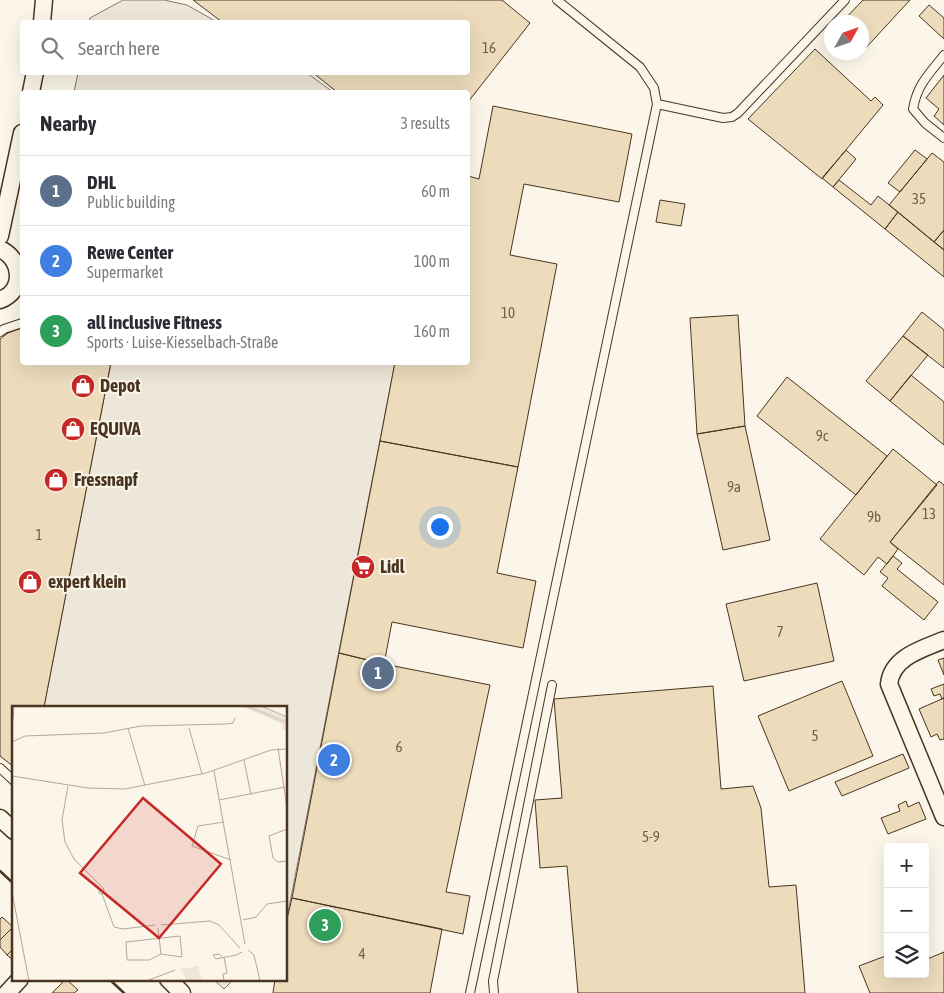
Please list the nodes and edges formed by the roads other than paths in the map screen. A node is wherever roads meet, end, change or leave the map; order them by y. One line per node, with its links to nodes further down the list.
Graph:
1 (44, 0): 4 (street)
2 (557, 0): 8 (lane)
3 (845, 0): 8 (lane)
4 (42, 20)
5 (944, 55): 9 (lane)
6 (34, 75): 7 (street)
7 (31, 90)
8 (657, 104): 25 (lane)
9 (944, 138)
10 (20, 142): 11 (street)
11 (0, 236)
12 (0, 249): 13 (street)
13 (0, 300)
14 (20, 324): 15 (lane)
15 (0, 332)
16 (944, 640): 20 (street)
17 (552, 685): 26 (lane)
18 (0, 768): 19 (lane)
19 (12, 779)
20 (944, 817)
21 (0, 818): 22 (street)
22 (12, 830)
23 (169, 980): 24 (street)
24 (182, 993)
25 (470, 993)
26 (494, 993)

